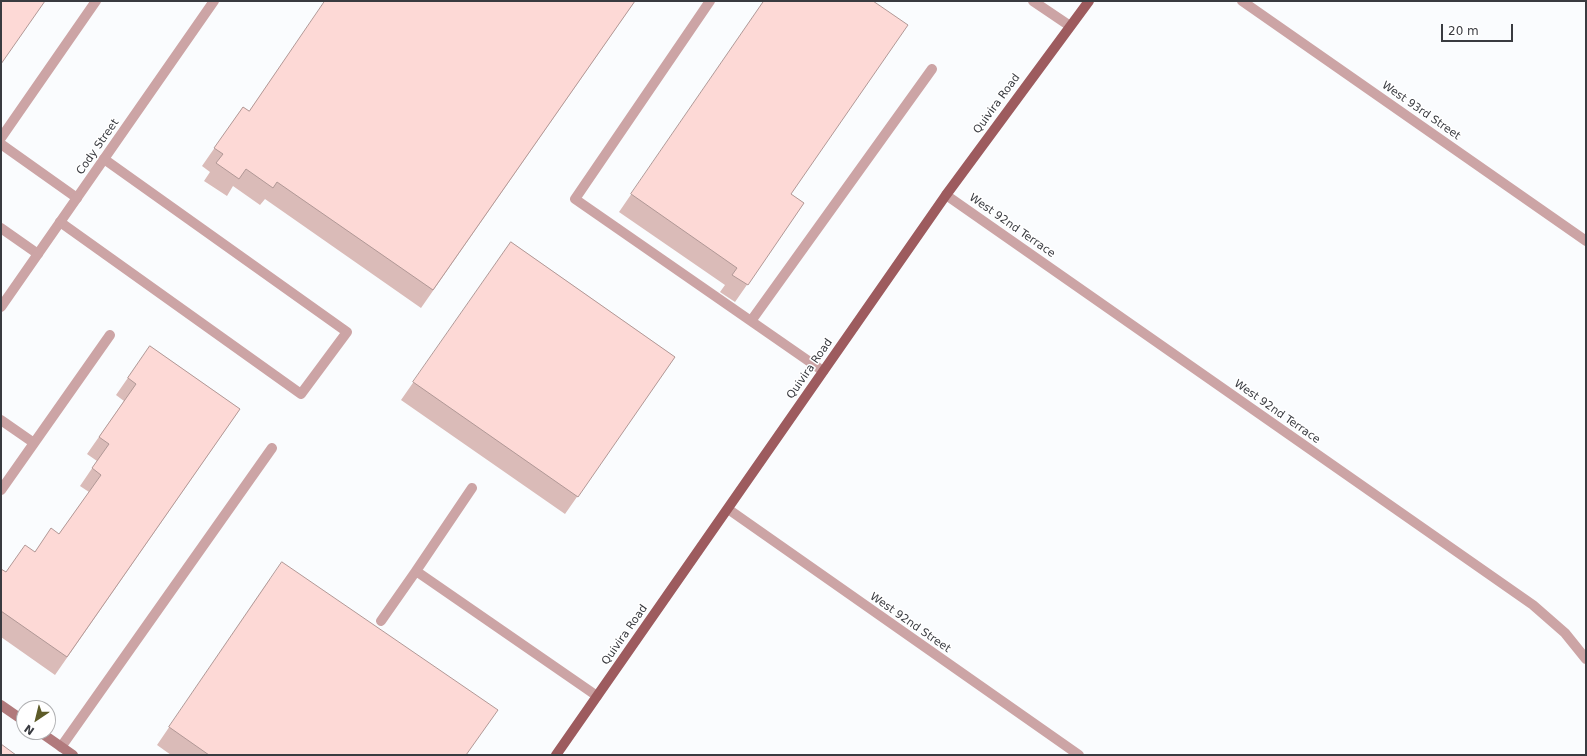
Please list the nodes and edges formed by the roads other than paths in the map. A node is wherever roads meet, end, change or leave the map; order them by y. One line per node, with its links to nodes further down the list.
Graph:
1 (96, 1): 9 (street)
2 (214, 1): 11 (street, Cody Street)
3 (710, 1): 19 (street)
4 (1033, 1): 7 (street)
5 (1088, 1): 7 (main road, Quivira Road)
6 (1242, 1): 16 (street, West 93rd Street)
7 (1070, 26): 12 (main road, Quivira Road)
8 (932, 69): 19 (street)
9 (1, 138)
10 (1, 144): 13 (street)
11 (104, 159): 13 (street, Cody Street); 14 (street)
12 (946, 194): 21 (main road, Quivira Road); 30 (street, West 92nd Terrace)
13 (77, 198): 14 (street, Cody Street)
14 (60, 222): 17 (street, Cody Street)
15 (1, 228): 17 (street)
16 (1586, 241)
17 (38, 254): 18 (street, Cody Street)
18 (1, 307)
19 (751, 321): 21 (street)
20 (110, 335): 23 (street)
21 (823, 371): 27 (main road, Quivira Road)
22 (1, 420): 23 (street)
23 (34, 443): 26 (street)
24 (272, 448): 35 (street)
25 (472, 488): 28 (street)
26 (1, 490)
27 (728, 510): 31 (main road, Quivira Road); 38 (street, West 92nd Street)
28 (416, 571): 29 (street); 31 (street)
29 (380, 622)
30 (1586, 659)
31 (597, 696): 37 (main road, Quivira Road)
32 (1, 705): 33 (street)
33 (16, 715)
34 (51, 740): 35 (street)
35 (61, 747): 36 (street)
36 (73, 755)
37 (556, 755)
38 (1079, 755)

